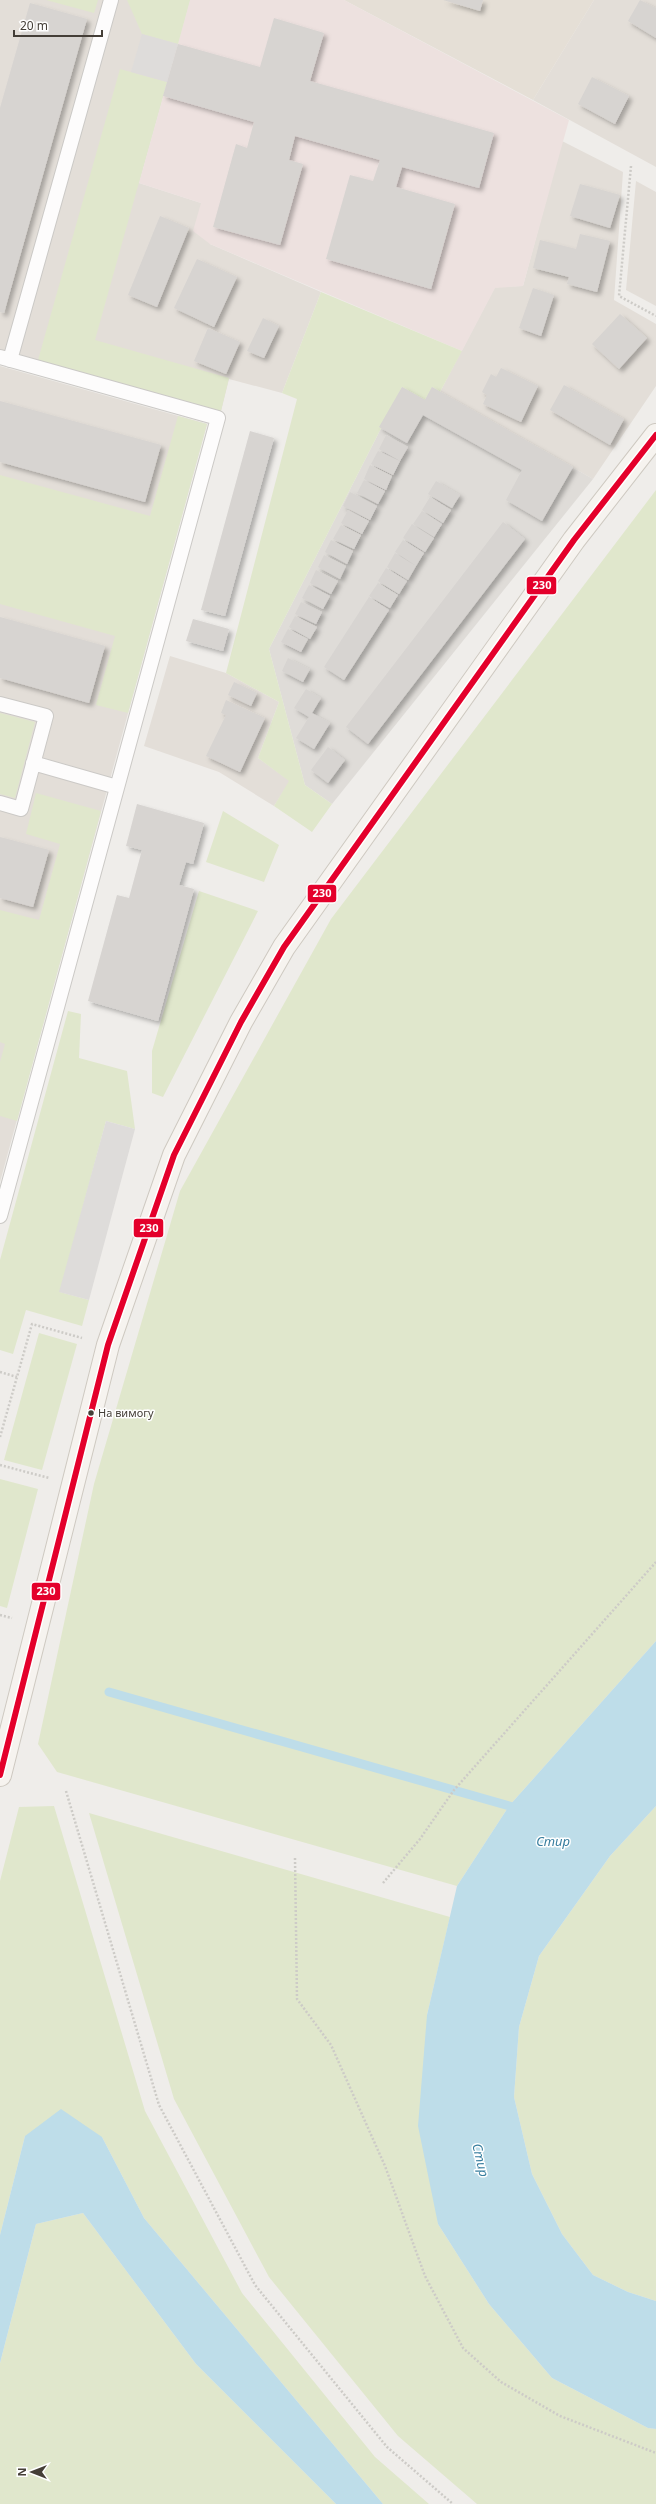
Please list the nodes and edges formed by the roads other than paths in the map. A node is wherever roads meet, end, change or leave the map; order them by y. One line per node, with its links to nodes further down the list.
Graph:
1 (111, 0): 2 (lane)
2 (5, 358): 6 (lane)
3 (656, 435): 10 (street)
4 (0, 704): 5 (lane)
5 (34, 763): 6 (lane); 7 (lane)
6 (117, 787): 8 (lane)
7 (0, 803)
8 (3, 1195): 9 (lane)
9 (0, 1216)
10 (0, 1775)

